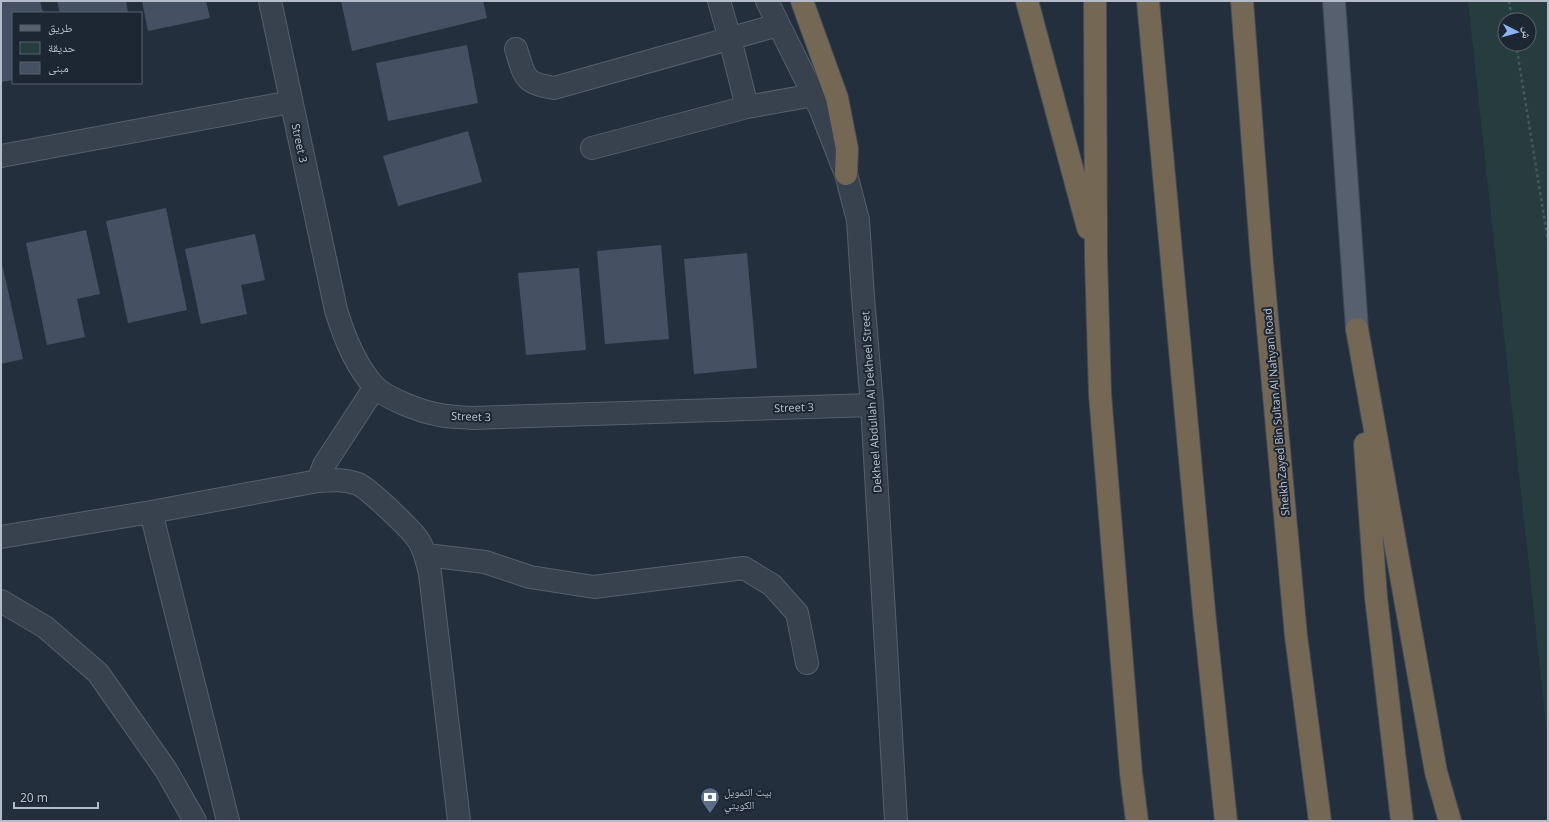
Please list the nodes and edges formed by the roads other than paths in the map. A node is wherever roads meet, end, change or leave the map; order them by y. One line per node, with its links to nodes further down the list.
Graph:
1 (270, 1): 14 (street, Street 3)
2 (719, 1): 11 (street)
3 (767, 1): 10 (street, Dekheel Abdullah Al Dekheel Street)
4 (802, 1): 18 (highway)
5 (1027, 1): 19 (highway)
6 (1095, 1): 19 (highway)
7 (1148, 1): 34 (highway)
8 (1242, 1): 35 (highway, Sheikh Zayed Bin Sultan Al Nahyan Road)
9 (1334, 1): 20 (main road)
10 (778, 25): 11 (street); 13 (street, Dekheel Abdullah Al Dekheel Street)
11 (730, 39): 12 (street); 15 (street)
12 (516, 48)
13 (814, 94): 15 (street); 18 (street, Dekheel Abdullah Al Dekheel Street)
14 (291, 102): 17 (street); 21 (street, Street 3)
15 (746, 107): 16 (street)
16 (592, 148)
17 (1, 156)
18 (846, 174): 22 (street, Dekheel Abdullah Al Dekheel Street)
19 (1096, 258): 33 (highway)
20 (1357, 329): 36 (highway); 37 (highway)
21 (375, 387): 22 (street, Street 3); 23 (street)
22 (872, 405): 32 (street, Dekheel Abdullah Al Dekheel Street)
23 (318, 481): 24 (street); 26 (street)
24 (151, 512): 25 (street); 30 (street)
25 (1, 537)
26 (426, 555): 28 (street); 31 (street)
27 (1, 601): 29 (street)
28 (808, 663)
29 (195, 821)
30 (228, 821)
31 (459, 821)
32 (896, 821)
33 (1137, 821)
34 (1226, 821)
35 (1320, 821)
36 (1402, 821)
37 (1450, 821)

